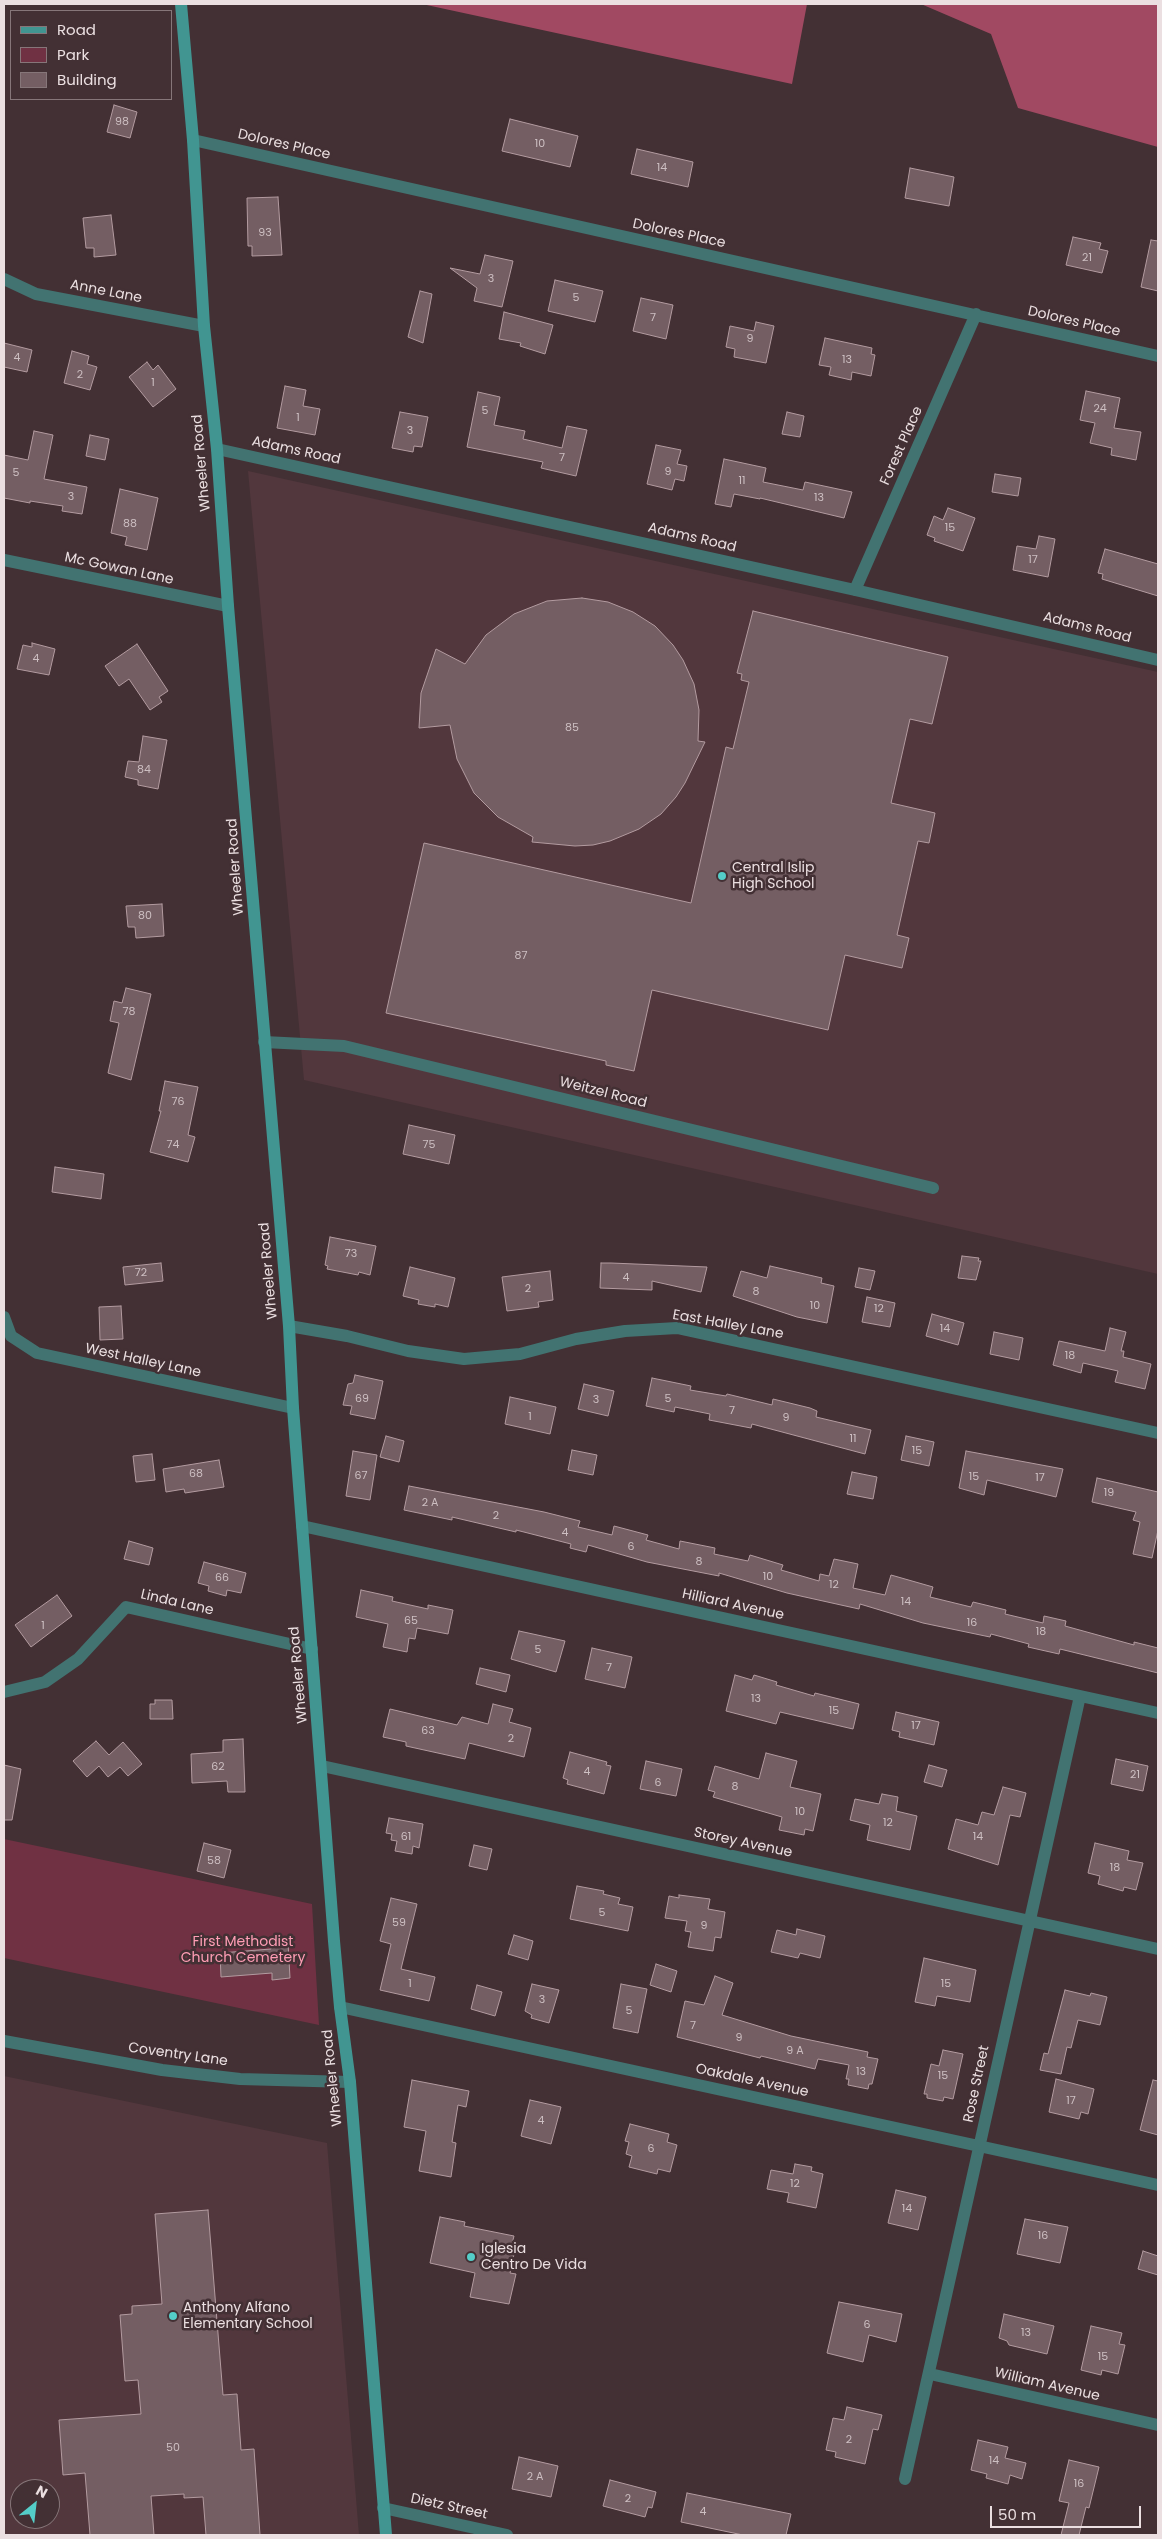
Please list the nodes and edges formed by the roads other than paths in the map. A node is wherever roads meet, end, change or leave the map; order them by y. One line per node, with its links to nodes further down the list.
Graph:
1 (178, 4): 2 (main road, Wheeler Road)
2 (193, 140): 4 (street, Dolores Place); 5 (main road, Wheeler Road)
3 (4, 279): 5 (street, Anne Lane)
4 (976, 314): 6 (street, Dolores Place); 9 (street, Forest Place)
5 (204, 326): 7 (main road, Wheeler Road)
6 (1158, 356)
7 (217, 449): 9 (street, Adams Road); 10 (main road, Wheeler Road)
8 (4, 560): 10 (street, Mc Gowan Lane)
9 (855, 590): 11 (street, Adams Road)
10 (228, 606): 12 (main road, Wheeler Road)
11 (1158, 660)
12 (264, 1042): 13 (street, Weitzel Road); 15 (main road, Wheeler Road)
13 (933, 1188)
14 (4, 1317): 16 (street, West Halley Lane)
15 (289, 1326): 16 (main road, Wheeler Road); 17 (street, East Halley Lane)
16 (293, 1408): 18 (main road, Wheeler Road)
17 (1158, 1433)
18 (302, 1526): 19 (main road, Wheeler Road); 21 (street, Hilliard Avenue)
19 (312, 1649): 20 (street, Linda Lane); 23 (main road, Wheeler Road)
20 (4, 1692)
21 (1080, 1696): 22 (street, Hilliard Avenue); 24 (street, Rose Street)
22 (1158, 1713)
23 (322, 1766): 24 (street, Storey Avenue); 26 (main road, Wheeler Road)
24 (1028, 1921): 25 (street, Storey Avenue); 29 (street, Rose Street)
25 (1158, 1949)
26 (340, 2007): 28 (main road, Wheeler Road); 29 (street, Oakdale Avenue)
27 (4, 2041): 28 (street, Coventry Lane)
28 (350, 2082): 34 (main road, Wheeler Road)
29 (980, 2145): 30 (street, Oakdale Avenue); 31 (street, Rose Street)
30 (1158, 2185)
31 (930, 2374): 32 (street, William Avenue); 33 (street, Rose Street)
32 (1158, 2425)
33 (905, 2479)
34 (384, 2508): 35 (main road, Wheeler Road); 36 (street, Dietz Street)
35 (386, 2535)
36 (508, 2535)

